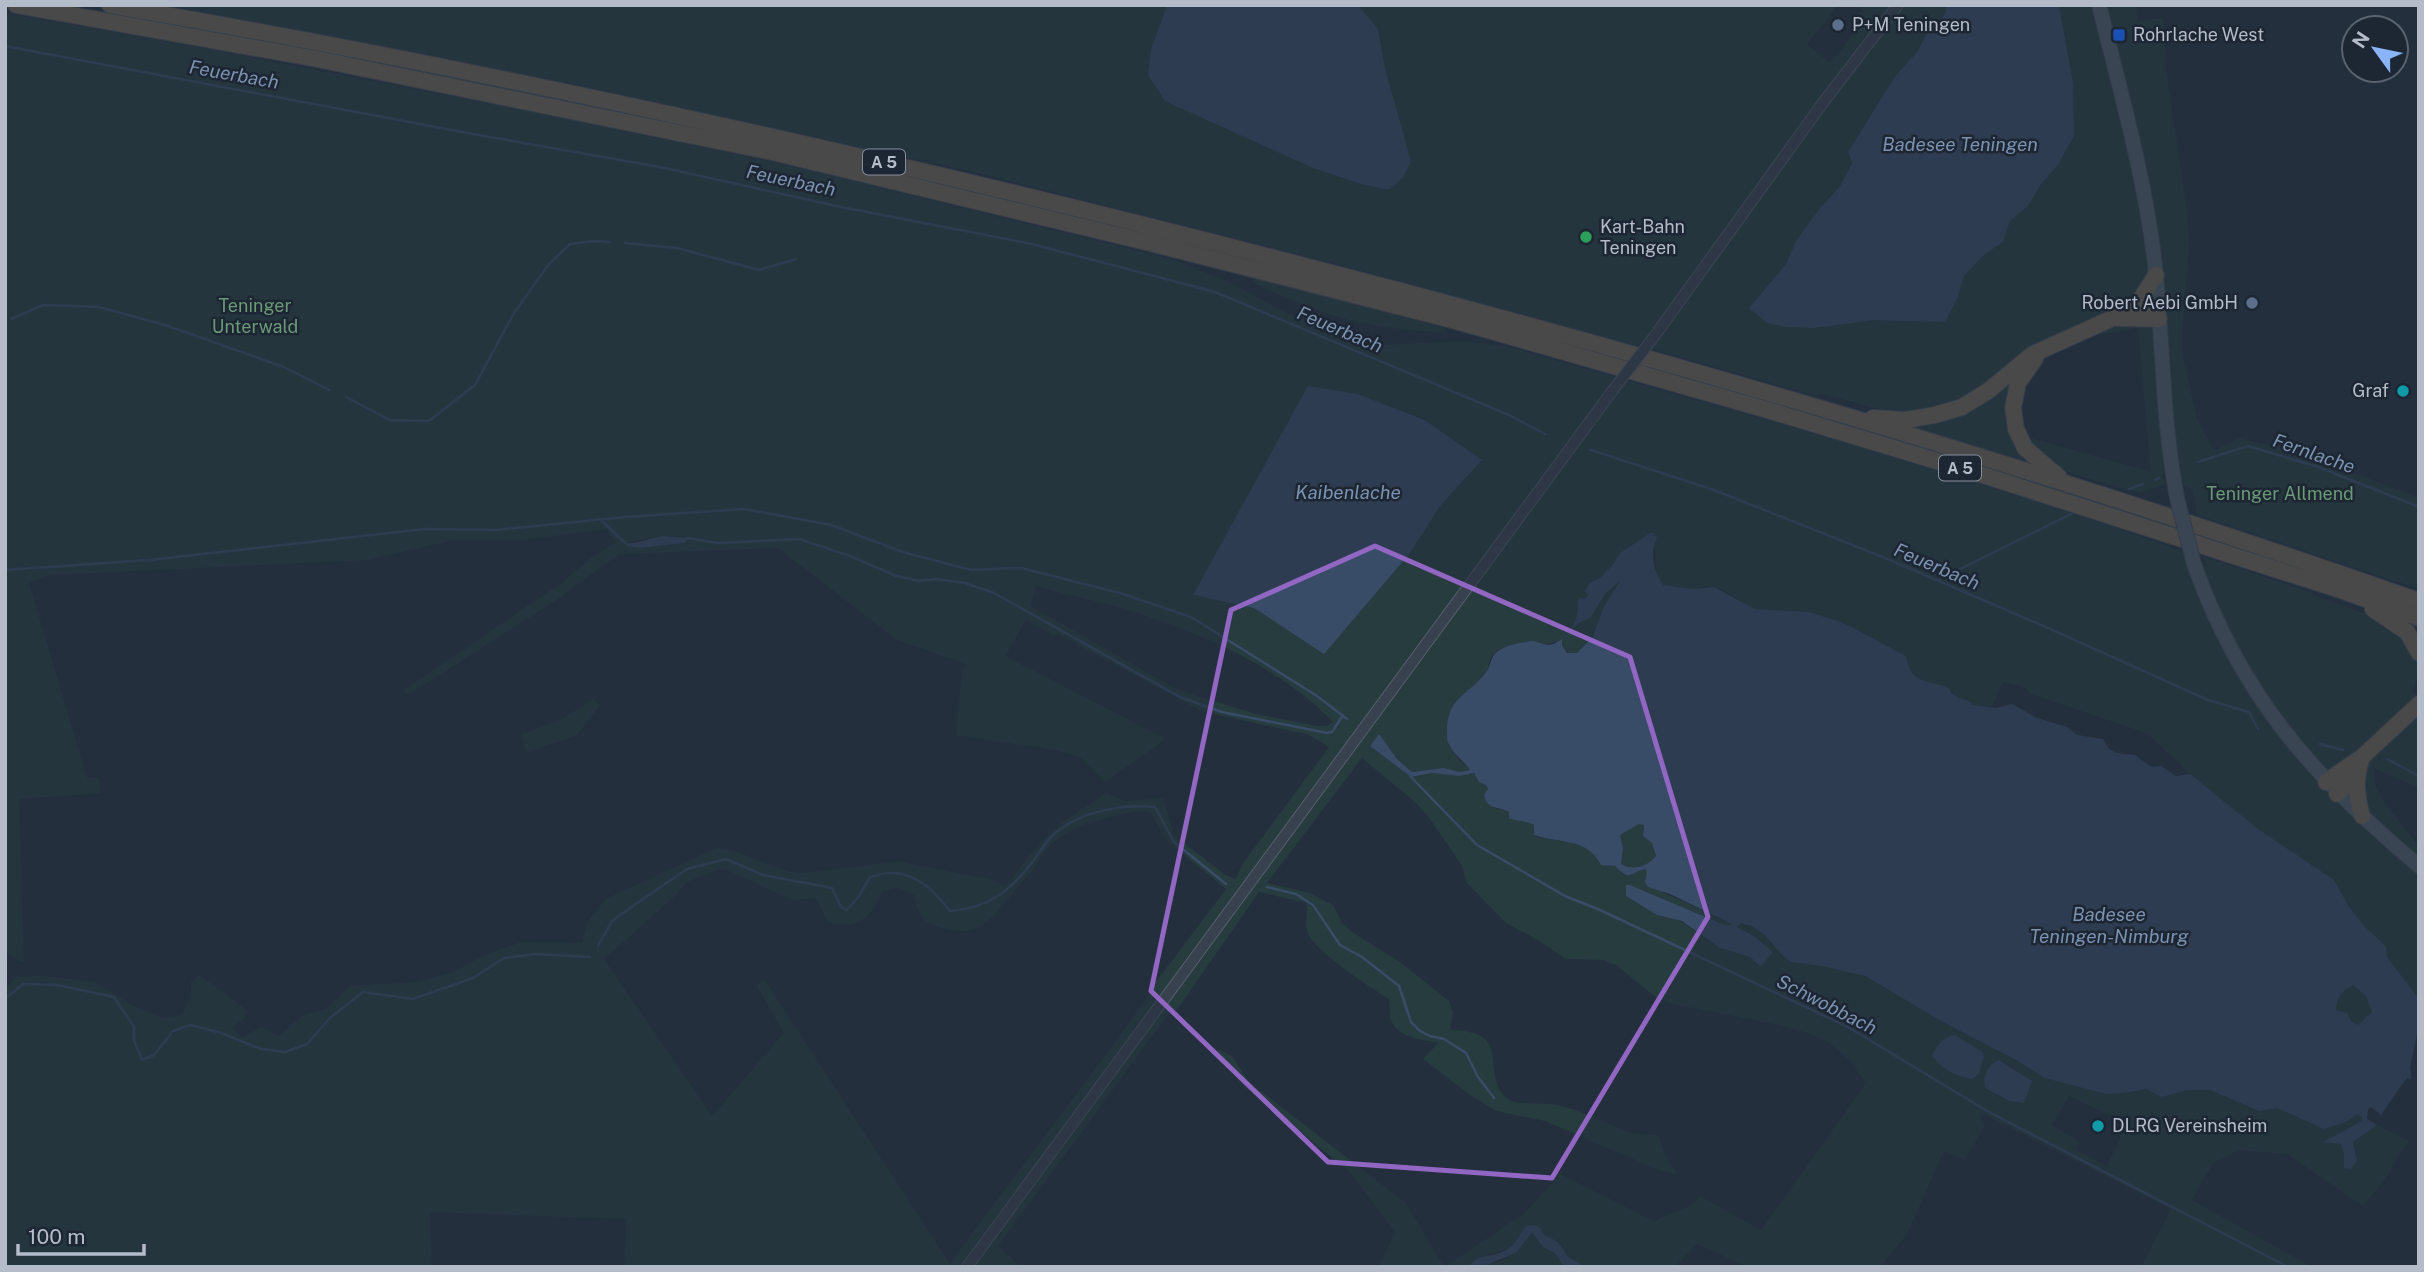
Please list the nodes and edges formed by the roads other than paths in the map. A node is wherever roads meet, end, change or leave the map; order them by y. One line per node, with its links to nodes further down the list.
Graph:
1 (16, 5): 12 (highway, A 5)
2 (110, 5): 10 (highway, A 5)
3 (1898, 5): 23 (street, bridge)
4 (2099, 5): 5 (main road)
5 (2156, 275): 6 (highway); 8 (main road)
6 (2135, 307): 7 (highway); 8 (highway)
7 (2116, 318): 8 (highway); 9 (highway)
8 (2159, 319): 20 (main road, bridge)
9 (2047, 346): 10 (highway, A 5); 11 (highway)
10 (1850, 417): 11 (highway, A 5)
11 (2070, 485): 13 (highway, A 5)
12 (2340, 590): 14 (highway, A 5); 15 (highway)
13 (2419, 601)
14 (2419, 618)
15 (2419, 653)
16 (2419, 690): 17 (highway)
17 (2415, 707): 18 (highway)
18 (2362, 757): 19 (highway); 20 (highway)
19 (2357, 774): 20 (highway); 21 (highway)
20 (2332, 788): 21 (main road)
21 (2362, 816): 22 (main road)
22 (2419, 866)
23 (967, 1267)

